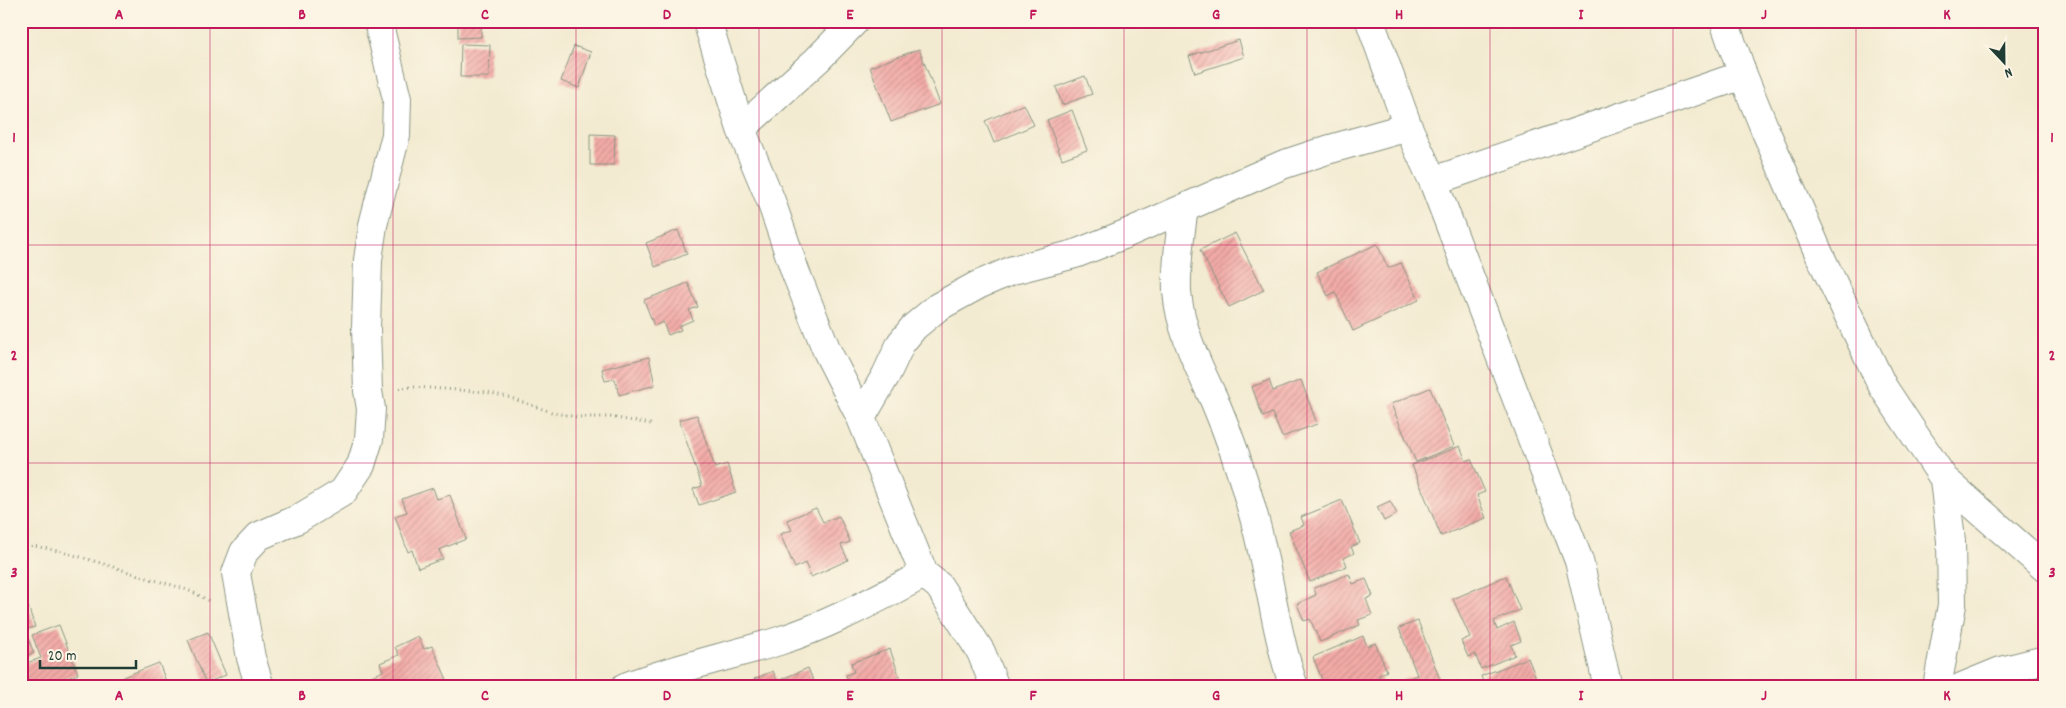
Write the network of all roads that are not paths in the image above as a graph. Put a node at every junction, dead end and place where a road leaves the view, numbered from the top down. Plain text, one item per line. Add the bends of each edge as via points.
1 (378, 21) edge
2 (707, 21) edge
3 (855, 21) edge
4 (1370, 21) edge
5 (1724, 21) edge
6 (1743, 75) junction
7 (1408, 127) junction
8 (741, 130) junction
9 (1433, 181) junction
10 (1184, 208) junction
11 (861, 418) junction
12 (1944, 479) junction
13 (2045, 568) edge
14 (924, 574) junction
15 (2045, 660) edge
16 (260, 687) edge
17 (625, 687) edge
18 (995, 687) edge
19 (1294, 687) edge
20 (1608, 687) edge
21 (1937, 687) edge
22 (1962, 687) edge

1 - 16 street via 398,99 396,135 373,225 368,260 369,439 361,465 343,492 298,519 258,536 244,552 236,572
2 - 8 street
3 - 8 street
4 - 7 street
5 - 6 street
6 - 9 street
6 - 12 street via 1820,256 1883,387
7 - 9 street
7 - 10 street via 1282,165
8 - 11 street via 771,200 826,351
9 - 20 street via 1578,561
10 - 11 street via 1075,254 1013,270 938,306 901,343
10 - 19 street via 1177,258 1177,293 1182,321 1194,361 1215,403 1240,469 1253,513 1283,656
11 - 14 street
12 - 13 street
12 - 21 street via 1951,541 1952,605
14 - 17 street via 838,619 804,632 665,672
14 - 18 street via 939,586 981,652
15 - 22 street via 2002,671

